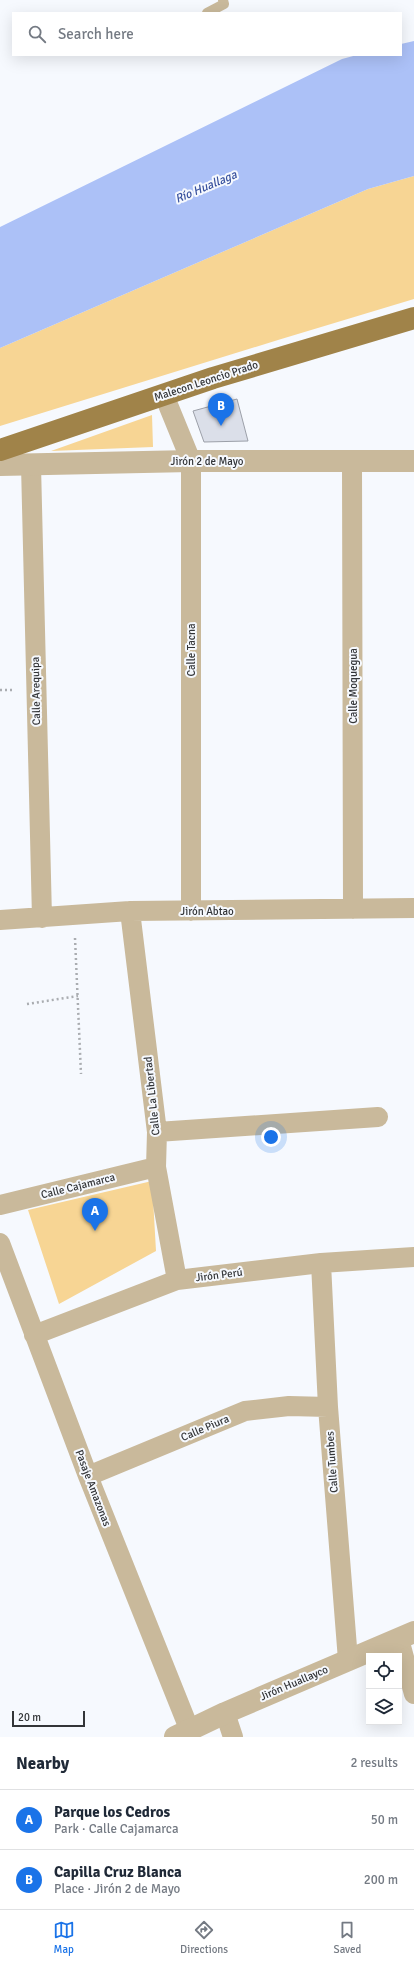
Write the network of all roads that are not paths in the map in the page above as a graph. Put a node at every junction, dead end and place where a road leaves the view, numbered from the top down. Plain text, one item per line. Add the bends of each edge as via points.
1 (223, 0) edge
2 (210, 12) edge
3 (414, 318) edge
4 (164, 395) junction
5 (0, 450) edge
6 (191, 461) junction
7 (352, 462) junction
8 (414, 462) edge
9 (0, 465) edge
10 (31, 465) junction
11 (414, 908) edge
12 (353, 909) junction
13 (130, 911) junction
14 (191, 911) junction
15 (42, 918) junction
16 (0, 920) edge
17 (378, 1117) dead end
18 (157, 1132) junction
19 (156, 1167) junction
20 (0, 1205) edge
21 (0, 1243) edge
22 (414, 1257) edge
23 (321, 1263) junction
24 (176, 1280) junction
25 (34, 1334) junction
26 (328, 1407) junction
27 (88, 1476) junction
28 (406, 1635) edge
29 (348, 1660) junction
30 (414, 1694) edge
31 (225, 1713) junction
32 (182, 1734) edge
33 (233, 1737) edge

1 - 2 lane via 224,4
3 - 4 main road, Malecon Leoncio Prado
4 - 5 main road, Malecon Leoncio Prado
4 - 6 street, Calle Tacna
6 - 7 street, Jirón 2 de Mayo
6 - 10 street, Jirón 2 de Mayo
6 - 14 street, Calle Tacna
7 - 8 street, Jirón 2 de Mayo
7 - 12 street, Calle Moquegua
9 - 10 street, Jirón 2 de Mayo
10 - 15 street, Calle Arequipa
11 - 12 street, Jirón Abtao
12 - 14 street, Jirón Abtao
13 - 14 street, Jirón Abtao
13 - 15 street, Jirón Abtao
13 - 18 street, Calle La Libertad
15 - 16 street, Jirón Abtao
17 - 18 street
18 - 19 street, Calle La Libertad
19 - 20 street, Calle Cajamarca
19 - 24 street, Calle La Libertad
21 - 25 street, Pasaje Amazonas
22 - 23 street, Jirón Perú
23 - 24 street, Jirón Perú
23 - 26 street, Calle Tumbes
24 - 25 street, Jirón Perú
25 - 27 street, Pasaje Amazonas
26 - 27 street, Calle Piura via 289,1406 245,1411
26 - 29 street, Calle Tumbes
27 - 32 street, Pasaje Amazonas
28 - 29 street, Jirón Huallayco
28 - 30 street
29 - 31 street, Jirón Huallayco
31 - 32 street, Jirón Huallayco
31 - 33 street

